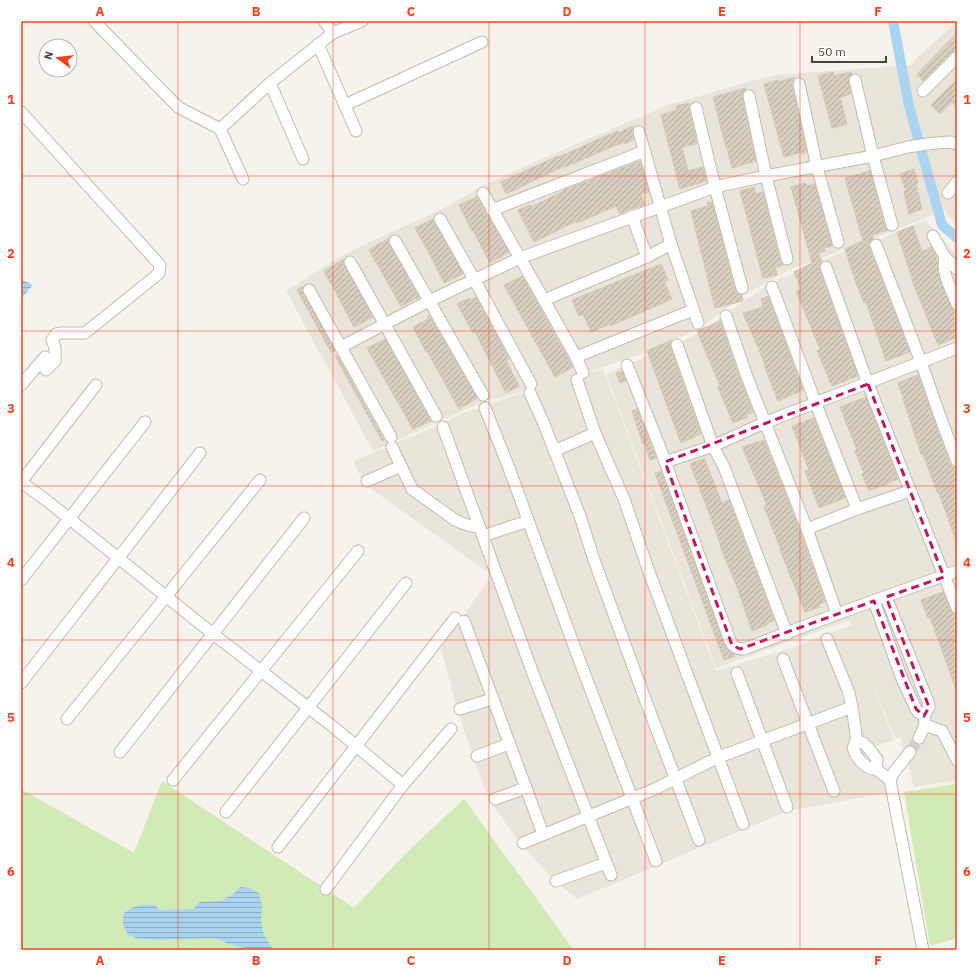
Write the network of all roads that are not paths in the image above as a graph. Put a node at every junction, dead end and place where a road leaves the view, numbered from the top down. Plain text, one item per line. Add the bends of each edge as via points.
1 (94, 21) edge
2 (324, 21) edge
3 (362, 21) edge
4 (333, 33) junction
5 (482, 42) dead end
6 (318, 44) junction
7 (957, 57) edge
8 (856, 80) dead end
9 (270, 83) junction
10 (799, 84) dead end
11 (923, 91) dead end
12 (749, 96) dead end
13 (345, 105) junction
14 (696, 108) dead end
15 (21, 112) edge
16 (220, 129) junction
17 (356, 131) dead end
18 (639, 132) dead end
19 (957, 144) edge
20 (645, 151) junction
21 (873, 156) junction
22 (303, 159) dead end
23 (817, 167) junction
24 (766, 176) junction
25 (243, 179) dead end
26 (957, 182) edge
27 (715, 187) junction
28 (483, 193) dead end
29 (948, 193) dead end
30 (661, 206) junction
31 (492, 210) junction
32 (632, 216) junction
33 (440, 219) dead end
34 (892, 225) dead end
35 (933, 236) dead end
36 (395, 241) dead end
37 (838, 242) dead end
38 (671, 244) junction
39 (876, 245) dead end
40 (647, 257) junction
41 (946, 257) junction
42 (520, 258) junction
43 (787, 258) dead end
44 (350, 262) dead end
45 (826, 266) dead end
46 (957, 269) edge
47 (474, 279) junction
48 (772, 287) dead end
49 (742, 288) dead end
50 (309, 290) dead end
51 (544, 300) junction
52 (429, 301) junction
53 (957, 304) edge
54 (693, 310) junction
55 (726, 316) dead end
56 (698, 323) dead end
57 (384, 325) junction
58 (677, 345) dead end
59 (341, 347) junction
60 (957, 348) edge
61 (45, 357) dead end
62 (576, 357) junction
63 (921, 362) junction
64 (627, 365) dead end
65 (46, 370) dead end
66 (868, 384) junction
67 (21, 385) edge
68 (96, 385) dead end
69 (483, 395) dead end
70 (816, 404) junction
71 (485, 408) dead end
72 (436, 416) dead end
73 (145, 422) dead end
74 (764, 424) junction
75 (443, 427) dead end
76 (595, 433) junction
77 (713, 446) junction
78 (554, 451) junction
79 (200, 453) dead end
80 (957, 461) edge
81 (665, 462) junction
82 (401, 466) junction
83 (260, 480) dead end
84 (367, 481) dead end
85 (910, 491) junction
86 (857, 509) junction
87 (69, 518) junction
88 (304, 518) dead end
89 (528, 521) junction
90 (807, 529) junction
91 (481, 532) junction
92 (358, 551) dead end
93 (118, 558) junction
94 (25, 570) edge
95 (957, 571) edge
96 (944, 577) junction
97 (21, 580) edge
98 (406, 583) dead end
99 (166, 597) junction
100 (886, 597) junction
101 (874, 601) junction
102 (957, 608) edge
103 (837, 614) junction
104 (212, 634) junction
105 (787, 634) junction
106 (827, 639) dead end
107 (783, 659) dead end
108 (261, 671) junction
109 (737, 673) dead end
110 (21, 683) edge
111 (492, 698) junction
112 (852, 707) junction
113 (308, 708) junction
114 (460, 709) dead end
115 (67, 719) dead end
116 (925, 721) junction
117 (807, 724) junction
118 (451, 729) dead end
119 (918, 738) tunnel mouth
120 (762, 740) junction
121 (509, 744) junction
122 (356, 746) junction
123 (120, 752) dead end
124 (910, 752) tunnel mouth
125 (477, 756) dead end
126 (718, 757) junction
127 (957, 760) edge
128 (675, 778) junction
129 (173, 780) dead end
130 (890, 780) junction
131 (403, 785) junction
132 (526, 788) junction
133 (834, 790) dead end
134 (631, 798) junction
135 (495, 799) dead end
136 (787, 807) dead end
137 (226, 812) dead end
138 (588, 816) junction
139 (743, 824) dead end
140 (543, 834) junction
141 (699, 840) dead end
142 (523, 843) dead end
143 (278, 847) dead end
144 (656, 861) dead end
145 (606, 863) junction
146 (611, 875) dead end
147 (556, 881) dead end
148 (326, 889) dead end
149 (923, 950) edge

1 - 16 street via 178,107
2 - 4 street
3 - 4 street
4 - 6 street
5 - 13 street
6 - 9 street
6 - 13 street
7 - 11 street
8 - 21 street
9 - 16 street
9 - 22 street
10 - 23 street
12 - 24 street
13 - 17 street
14 - 27 street
15 - 65 street via 160,265 158,275 86,334 56,334 52,340 55,361
16 - 25 street
18 - 20 street
19 - 21 street via 935,143
20 - 30 street
20 - 31 street
21 - 23 street
21 - 34 street
23 - 24 street
23 - 37 street
24 - 27 street
24 - 43 street
26 - 29 street
27 - 30 street
27 - 49 street
28 - 31 street
30 - 32 street
30 - 38 street
31 - 42 street
32 - 40 street
32 - 42 street
33 - 47 street
35 - 41 street
36 - 52 street
38 - 40 street
38 - 54 street
39 - 63 street
40 - 51 street
41 - 46 street
41 - 53 street via 944,271
42 - 47 street
42 - 51 street
44 - 57 street
45 - 66 street
47 - 52 street
47 - 78 street via 530,388
48 - 70 street
50 - 59 street
51 - 62 street
52 - 57 street
52 - 69 street
54 - 56 street
54 - 62 street
55 - 74 street
57 - 59 street
57 - 72 street
58 - 77 street
59 - 82 street
60 - 63 street
61 - 67 street
62 - 76 street
63 - 66 street
63 - 80 street
64 - 81 street
66 - 70 street
66 - 85 street
68 - 87 street via 21,482
70 - 74 street
70 - 86 street
71 - 89 street
73 - 87 street
74 - 77 street
74 - 90 street
75 - 91 street
76 - 78 street
76 - 126 street via 624,499
77 - 81 street
77 - 105 street via 724,467
78 - 128 street
79 - 93 street
81 - 105 street via 732,645 744,649
82 - 84 street
82 - 91 street via 412,489 455,520
83 - 99 street
85 - 86 street
85 - 96 street
86 - 90 street
87 - 93 street
87 - 94 street
88 - 104 street
89 - 91 street
89 - 134 street
90 - 103 street
91 - 138 street
92 - 108 street
93 - 99 street
93 - 110 street
94 - 97 street
95 - 96 street
96 - 100 street
96 - 102 street
98 - 113 street
99 - 104 street
99 - 115 street
100 - 101 street
100 - 116 street via 928,702
101 - 103 street
101 - 116 street via 902,678 916,709
103 - 105 street
104 - 108 street
104 - 123 street
106 - 112 street via 849,693
107 - 117 street
108 - 113 street
108 - 129 street
109 - 120 street
111 - 114 street
111 - 121 street
111 - 122 street via 460,620
112 - 117 street
112 - 130 street via 856,741 854,751 867,768 876,770
113 - 122 street
113 - 137 street
116 - 119 street
116 - 127 street via 942,731
117 - 120 street
117 - 133 street
118 - 131 street
120 - 126 street
120 - 136 street
121 - 125 street
121 - 132 street
122 - 131 street
122 - 143 street
124 - 130 street
126 - 128 street
126 - 139 street
128 - 134 street
128 - 141 street
130 - 149 street
131 - 148 street
132 - 135 street
132 - 140 street
134 - 138 street
134 - 144 street
138 - 140 street
138 - 145 street
140 - 142 street
145 - 146 street
145 - 147 street

